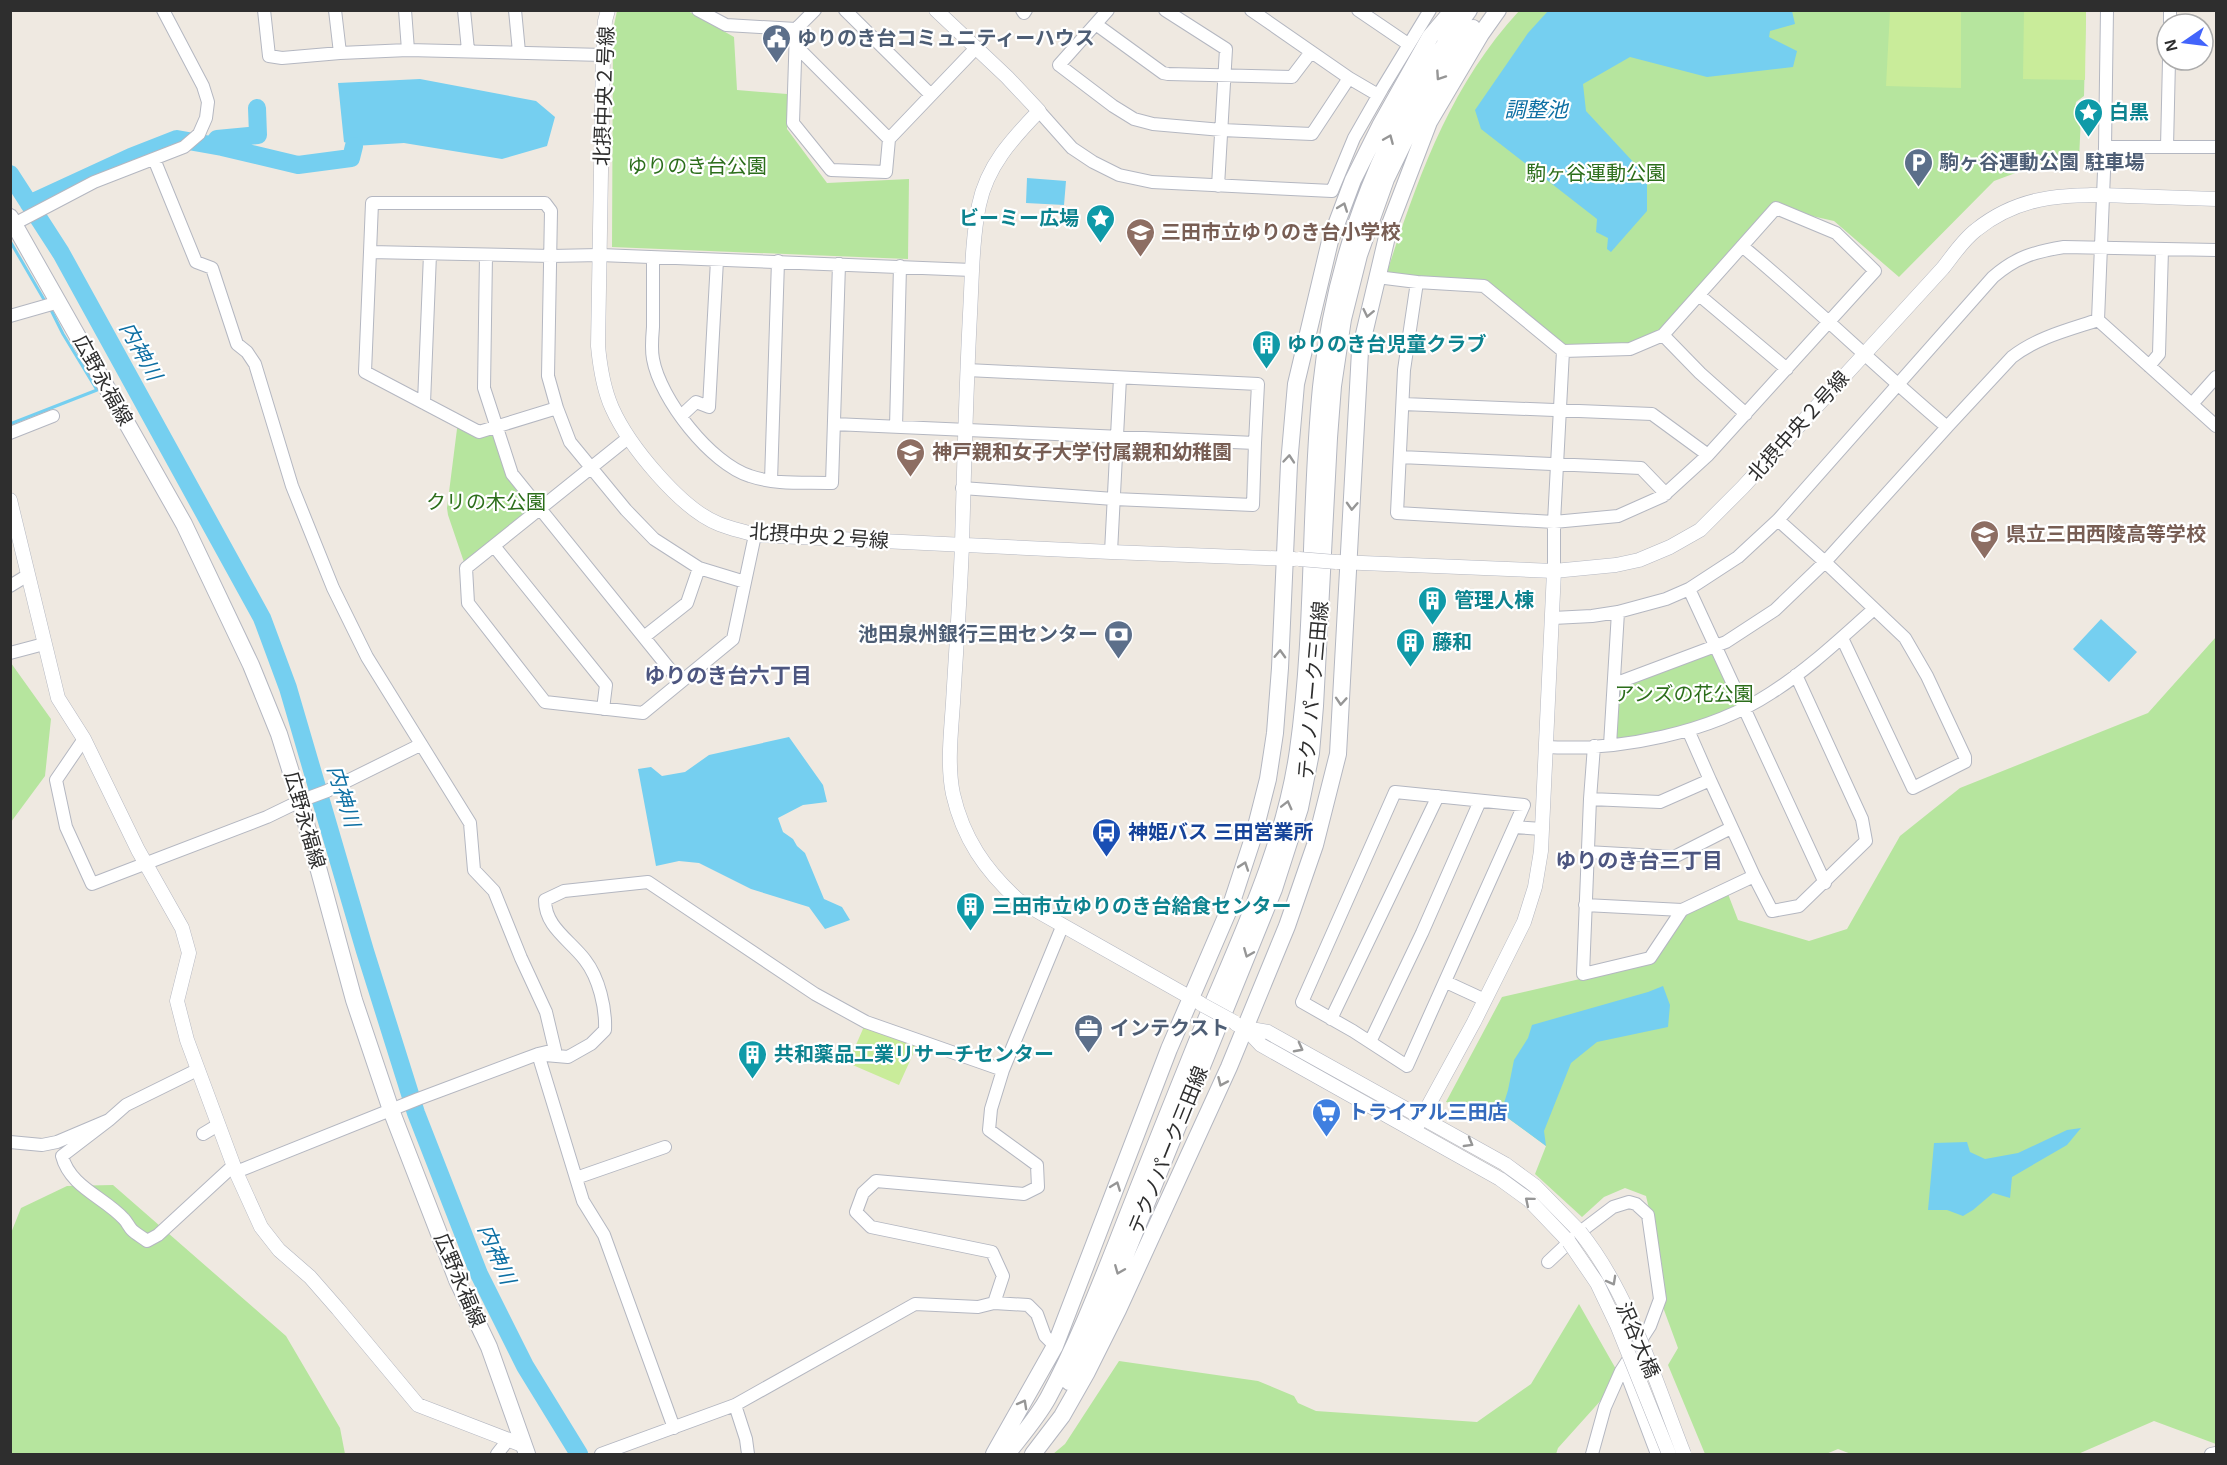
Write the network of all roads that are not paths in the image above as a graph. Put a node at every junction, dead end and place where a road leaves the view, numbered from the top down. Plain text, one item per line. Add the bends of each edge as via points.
1 (163, 10) edge
2 (264, 10) edge
3 (335, 10) edge
4 (405, 10) edge
5 (464, 10) edge
6 (515, 10) edge
7 (608, 10) edge
8 (698, 10) edge
9 (815, 10) edge
10 (844, 10) edge
11 (936, 10) edge
12 (1108, 10) edge
13 (1165, 10) edge
14 (1251, 10) edge
15 (1358, 10) edge
16 (1430, 10) edge
17 (1453, 10) edge
18 (1469, 10) edge
19 (1486, 10) edge
20 (1498, 10) edge
21 (2107, 10) edge
22 (1096, 25) junction
23 (796, 29) junction
24 (1408, 44) junction
25 (795, 45) junction
26 (976, 48) junction
27 (408, 50) junction
28 (468, 50) junction
29 (519, 52) junction
30 (1311, 52) junction
31 (340, 53) junction
32 (603, 56) junction
33 (2169, 72) edge
34 (1225, 75) junction
35 (1349, 78) junction
36 (930, 94) junction
37 (1378, 95) junction
38 (1038, 111) junction
39 (1222, 130) junction
40 (888, 139) junction
41 (2105, 147) junction
42 (2167, 147) junction
43 (2217, 147) edge
44 (154, 159) junction
45 (1218, 186) junction
46 (2103, 195) junction
47 (2217, 199) edge
48 (15, 220) edge
49 (1742, 246) junction
50 (2101, 248) junction
51 (2162, 249) junction
52 (2217, 250) edge
53 (370, 252) junction
54 (430, 254) junction
55 (486, 255) junction
56 (600, 255) junction
57 (551, 256) junction
58 (653, 258) junction
59 (717, 260) junction
60 (778, 261) junction
61 (838, 264) junction
62 (900, 266) junction
63 (972, 270) junction
64 (1385, 278) dead end
65 (1417, 282) junction
66 (1699, 295) junction
67 (59, 302) junction
68 (10, 316) edge
69 (2098, 320) junction
70 (1830, 321) junction
71 (1663, 335) junction
72 (1563, 351) junction
73 (1864, 353) junction
74 (2149, 366) junction
75 (1787, 369) junction
76 (967, 370) junction
77 (1120, 378) junction
78 (2217, 378) edge
79 (1897, 384) junction
80 (424, 403) junction
81 (1402, 404) junction
82 (2192, 404) junction
83 (558, 408) junction
84 (1559, 409) junction
85 (1746, 414) junction
86 (53, 416) dead end
87 (681, 416) junction
88 (834, 424) junction
89 (2217, 426) edge
90 (496, 427) junction
91 (896, 427) junction
92 (1947, 427) junction
93 (964, 430) junction
94 (10, 433) edge
95 (628, 438) junction
96 (1117, 439) junction
97 (1255, 443) junction
98 (1708, 455) junction
99 (1400, 457) junction
100 (1557, 465) junction
101 (592, 468) junction
102 (771, 481) junction
103 (962, 488) junction
104 (1666, 494) junction
105 (1114, 499) junction
106 (10, 500) edge
107 (539, 510) junction
108 (1778, 520) junction
109 (1554, 522) junction
110 (755, 535) junction
111 (15, 536) edge
112 (962, 545) junction
113 (494, 546) junction
114 (1111, 552) junction
115 (1291, 559) junction
116 (1343, 562) junction
117 (1825, 562) junction
118 (699, 568) junction
119 (1554, 571) junction
120 (28, 575) junction
121 (745, 582) junction
122 (10, 586) edge
123 (1689, 589) junction
124 (1874, 609) junction
125 (1618, 612) junction
126 (1553, 618) junction
127 (644, 638) junction
128 (1842, 638) junction
129 (44, 644) junction
130 (1715, 646) junction
131 (10, 653) edge
132 (1796, 675) junction
133 (680, 682) junction
134 (1614, 684) junction
135 (1744, 708) junction
136 (603, 709) junction
137 (1688, 730) junction
138 (84, 739) junction
139 (420, 745) junction
140 (1610, 745) junction
141 (1594, 746) junction
142 (1546, 747) junction
143 (1710, 780) junction
144 (1438, 796) junction
145 (1590, 799) junction
146 (300, 801) junction
147 (1480, 801) junction
148 (1515, 827) junction
149 (1731, 828) junction
150 (1542, 829) junction
151 (1587, 852) junction
152 (146, 862) junction
153 (1754, 876) junction
154 (1825, 883) junction
155 (1585, 905) junction
156 (1682, 910) junction
157 (1062, 927) junction
158 (1446, 982) junction
159 (1196, 1000) junction
160 (1485, 1000) junction
161 (1331, 1019) junction
162 (1239, 1025) junction
163 (1370, 1042) junction
164 (538, 1054) junction
165 (197, 1070) junction
166 (1003, 1070) junction
167 (394, 1109) junction
168 (1423, 1117) junction
169 (109, 1120) junction
170 (218, 1125) junction
171 (1415, 1130) junction
172 (203, 1134) dead end
173 (10, 1142) edge
174 (665, 1147) dead end
175 (235, 1168) junction
176 (576, 1178) junction
177 (1580, 1232) junction
178 (1569, 1242) junction
179 (1548, 1262) dead end
180 (994, 1303) junction
181 (1055, 1346) junction
182 (1624, 1367) junction
183 (735, 1405) junction
184 (674, 1428) junction
185 (519, 1446) edge
186 (2217, 1453) edge
187 (497, 1455) edge
188 (601, 1455) edge
189 (748, 1455) edge
190 (994, 1455) edge
191 (1007, 1455) edge
192 (1023, 1455) edge
193 (1033, 1455) edge
194 (1592, 1455) edge
195 (1657, 1455) edge
196 (1669, 1455) edge
197 (1684, 1455) edge
198 (2211, 1455) edge

1 - 44 street via 208,102 207,118 199,135 184,147
2 - 31 street via 269,56
3 - 31 street
4 - 27 street
5 - 28 street
6 - 29 street
7 - 32 street, 北摂中央２号線
8 - 23 street via 726,25
9 - 23 street
10 - 36 street
11 - 26 street
12 - 22 street
13 - 34 street via 1226,49
14 - 30 street
15 - 24 street
16 - 24 street
115 -> 17 main road via 1289,464 1296,384 1330,241 1353,180 1380,126 1430,38
191 -> 18 main road, テクノパーク三田線 via 1046,1401 1078,1336 1276,846 1288,804 1303,706 1317,436 1331,317 1347,251 1394,129 1415,89
19 -> 192 main road, テクノパーク三田線 via 1426,97 1386,179 1359,255 1343,319 1329,438 1311,753 1288,849 1113,1286 1076,1369 1046,1424
20 -> 116 main road via 1429,122 1390,224 1360,351
21 - 41 street
22 - 34 street via 1163,73
22 - 39 street via 1059,65 1134,119
23 - 25 street
24 - 37 street
25 - 40 street
25 - 40 street via 793,123 831,170 886,172
26 - 36 street
26 - 38 street
27 - 28 street
27 - 31 street
28 - 29 street
29 - 32 street
30 - 34 street via 1292,77
30 - 35 street
32 - 56 street, 北摂中央２号線
33 - 42 street
34 - 39 street
35 - 37 street
35 - 39 street via 1312,134
36 - 40 street
37 - 45 street via 1332,190
38 - 45 street via 1072,148 1119,175 1152,182
38 - 63 street via 1004,149 986,181 979,205
39 - 45 street
41 - 42 street
41 - 46 street
42 - 43 street
44 - 48 street via 94,182
44 - 139 street via 196,262 212,268 237,344 255,364 292,486 333,588 367,657
46 - 47 street, 北摂中央２号線
46 - 50 street
46 - 73 street, 北摂中央２号線 via 2043,198 1990,220 1964,241
48 - 67 main road, 広野永福線
49 - 66 street
49 - 70 street
49 - 70 street via 1776,208 1836,232 1875,271
50 - 51 street
50 - 69 street
50 - 79 street via 2041,251 2006,266
51 - 52 street
51 - 74 street via 2159,354
53 - 54 street
53 - 57 street via 372,203 545,203 551,211
53 - 80 street via 365,372
54 - 55 street
54 - 80 street
55 - 57 street
55 - 90 street via 484,388
56 - 57 street
56 - 58 street
56 - 95 street, 北摂中央２号線 via 598,345 602,377
57 - 83 street via 548,376
58 - 59 street
58 - 87 street via 652,357 659,382
59 - 60 street
59 - 87 street via 709,407 696,402
60 - 61 street
60 - 102 street
61 - 62 street
61 - 88 street
62 - 63 street
62 - 91 street
63 - 76 street
64 - 65 street
65 - 72 street via 1484,286
65 - 81 street
66 - 71 street
66 - 75 street
67 - 68 street
67 - 146 main road, 広野永福線 via 184,524 251,665
69 - 74 street
69 - 92 street via 2024,348
70 - 73 street
70 - 75 street
71 - 72 street via 1630,349
71 - 85 street
72 - 84 street
73 - 79 street
73 - 119 street, 北摂中央２号線 via 1700,530 1639,560
74 - 82 street
75 - 85 street
76 - 77 street
76 - 93 street
77 - 96 street
77 - 97 street via 1258,384
78 - 82 street
79 - 92 street
79 - 108 street
80 - 90 street via 479,432
81 - 84 street
81 - 99 street
82 - 89 street
83 - 90 street
83 - 101 street via 570,442
84 - 98 street via 1652,414
84 - 100 street
85 - 98 street
86 - 94 street
87 - 102 street via 725,464 748,476
88 - 91 street
88 - 102 street via 832,483
90 - 107 street via 512,474
91 - 93 street
92 - 117 street
93 - 96 street
93 - 103 street
95 - 101 street
95 - 110 street, 北摂中央２号線 via 663,480 700,513 718,524
96 - 97 street
96 - 105 street
97 - 105 street via 1253,505
98 - 104 street
99 - 100 street
99 - 109 street via 1397,513
100 - 104 street via 1641,468
100 - 109 street
101 - 107 street
101 - 118 street via 654,539
103 - 105 street
103 - 112 street
104 - 109 street via 1618,516
105 - 114 street
106 - 111 street
107 - 113 street
107 - 127 street
108 - 117 street
108 - 123 street via 1738,557
109 - 119 street
110 - 112 street, 北摂中央２号線
110 - 121 street
111 - 120 street
112 - 114 street, 北摂中央２号線
112 - 157 street via 951,738 951,773 960,821 977,856 999,883 1018,900
113 - 136 street via 606,686
113 - 136 street via 466,568 468,603 545,702
114 - 115 street, 北摂中央２号線
115 - 116 street, 北摂中央２号線, bridge
159 -> 115 main road via 1253,838 1268,779
116 - 119 street, 北摂中央２号線
116 -> 162 main road via 1338,754 1287,926
117 - 124 street
117 - 130 street via 1775,610
118 - 121 street
118 - 127 street via 687,603
119 - 126 street
120 - 122 street
120 - 129 street
121 - 133 street via 733,639
123 - 125 street
123 - 130 street
124 - 128 street
124 - 128 street via 1915,653 1965,762 1913,788
125 - 126 street
125 - 134 street
126 - 142 street
127 - 133 street
128 - 132 street
129 - 131 street
129 - 138 street via 58,698
130 - 134 street
130 - 135 street
132 - 135 street
132 - 154 street via 1862,819 1866,841
133 - 136 street via 643,713
134 - 140 street
135 - 137 street
135 - 154 street
137 - 140 street
137 - 143 street
138 - 152 street
138 - 152 street via 56,780 66,827 92,884
139 - 146 street
139 - 164 street via 470,823 474,870 494,891 546,1012 555,1050
140 - 141 street
141 - 142 street
141 - 145 street
142 - 150 street
143 - 145 street via 1660,802
143 - 149 street
144 - 147 street
144 - 161 street
144 - 161 street via 1395,792 1302,1002
145 - 151 street
146 - 152 street
146 - 167 main road, 広野永福線 via 354,1000
147 - 148 street via 1524,806
147 - 163 street
148 - 150 street
148 - 158 street
149 - 151 street via 1674,857
149 - 153 street
150 - 160 street via 1535,887 1524,922
151 - 155 street
152 - 165 street via 182,928 189,953 177,1001
153 - 154 street via 1772,911 1799,906
153 - 156 street
155 - 156 street
155 - 156 street via 1583,974 1650,958
157 - 159 street
157 - 166 street
158 - 160 street
158 - 163 street via 1407,1066
159 - 162 street, bridge
181 -> 159 main road via 1127,1156
160 - 168 street
161 - 163 street
162 -> 168 street, 沢谷大橋 via 1268,1032
162 - 171 street, 沢谷大橋 via 1261,1045
162 -> 193 main road via 1118,1310 1062,1416
164 - 166 street via 568,1057 591,1044 605,1030 594,974 550,922 544,900 564,891 648,882 815,994 866,1022
164 - 167 street
164 - 176 street
165 - 169 street via 126,1105
165 - 170 street
166 - 180 street via 989,1130 1037,1166 1038,1187 1024,1194 876,1181 863,1193 856,1212 871,1227 992,1252 1003,1276
167 - 175 street
167 - 185 main road, 広野永福線 via 457,1280 489,1347
168 - 171 street
168 -> 177 street, 沢谷大橋 via 1505,1164 1535,1186
169 - 173 street via 57,1142
169 - 175 street via 62,1156 64,1163 86,1190 147,1241
170 - 172 street
170 - 175 street
178 -> 171 street, 沢谷大橋 via 1519,1193
174 - 176 street
175 - 185 street via 261,1227 279,1250 310,1277 418,1405
176 - 184 street via 584,1201 604,1234
177 - 178 street
177 - 182 street via 1613,1208 1629,1202 1648,1215 1660,1299 1650,1326
177 -> 197 street, 沢谷大橋, bridge via 1614,1284
178 - 179 street
178 - 196 street, 沢谷大橋, bridge via 1597,1283 1617,1325
180 - 181 street via 1028,1305
180 - 183 street via 978,1307 915,1304
190 -> 181 main road
182 - 194 street via 1605,1407
182 - 195 street
183 - 184 street
183 - 189 street
184 - 188 street
185 - 187 street
186 - 198 street

